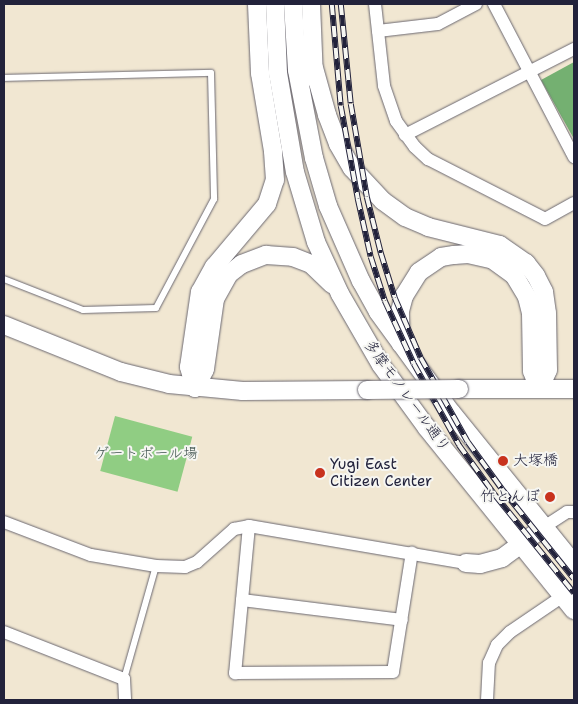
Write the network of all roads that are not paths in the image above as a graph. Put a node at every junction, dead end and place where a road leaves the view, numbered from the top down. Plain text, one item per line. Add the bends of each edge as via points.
1 (257, 4) edge
2 (275, 4) edge
3 (293, 4) edge
4 (311, 4) edge
5 (375, 4) edge
6 (476, 4) edge
7 (494, 4) edge
8 (378, 31) junction
9 (574, 49) edge
10 (314, 68) junction
11 (530, 71) junction
12 (278, 73) junction
13 (4, 78) edge
14 (405, 135) junction
15 (574, 157) edge
16 (574, 203) edge
17 (339, 234) junction
18 (4, 279) edge
19 (340, 294) junction
20 (4, 326) edge
21 (402, 346) junction
22 (195, 388) junction
23 (539, 389) junction
24 (574, 389) edge
25 (574, 512) edge
26 (4, 522) edge
27 (248, 526) junction
28 (544, 527) junction
29 (521, 544) junction
30 (412, 552) junction
31 (466, 562) joint
32 (574, 564) edge
33 (156, 566) junction
34 (242, 600) junction
35 (569, 603) edge
36 (402, 620) junction
37 (4, 632) edge
38 (124, 679) junction
39 (125, 700) edge
40 (487, 700) edge

1 - 12 main road
1 - 22 main road via 260,73 275,180 267,204 214,267 200,292 189,367
2 - 12 main road, 多摩モノレール通り
3 - 17 main road, 多摩モノレール通り via 297,70 304,113 314,158
4 - 10 main road
5 - 8 street
6 - 8 street via 438,24
7 - 11 street
8 - 14 street via 384,86 396,122
9 - 11 street
10 - 17 main road via 318,117
10 - 23 main road via 338,144 352,168 382,201 405,217 428,227 500,245 526,263 536,276 544,292 547,313 548,370
11 - 14 street
11 - 15 street
12 - 19 main road, 多摩モノレール通り via 284,117 306,211
13 - 18 lane via 212,73 214,200 156,308 83,310
14 - 16 street via 428,159 545,219
17 - 21 main road, 多摩モノレール通り via 361,282
19 - 22 main road via 311,264 293,257 266,255 242,264 229,274 215,299 205,369
19 - 29 main road, 多摩モノレール通り via 381,365 427,428
20 - 22 main road via 121,372
21 - 23 main road via 400,311 404,296 419,272 441,257 468,254 494,260 514,275 527,297 532,370
21 - 28 main road, 多摩モノレール通り via 450,412
22 - 23 main road, bridge via 243,391
23 - 24 main road
25 - 28 street via 567,512
26 - 33 street via 91,555
27 - 30 street
27 - 33 street via 234,529 197,562 185,567
27 - 34 street
28 - 29 main road
28 - 32 main road, 多摩モノレール通り
29 - 31 main road via 492,562
29 - 35 main road, 多摩モノレール通り
30 - 31 street
30 - 36 street
33 - 38 lane
34 - 36 street
34 - 36 street via 235,673 393,672
35 - 40 street via 510,632 497,645 489,663
37 - 38 street
38 - 39 street

